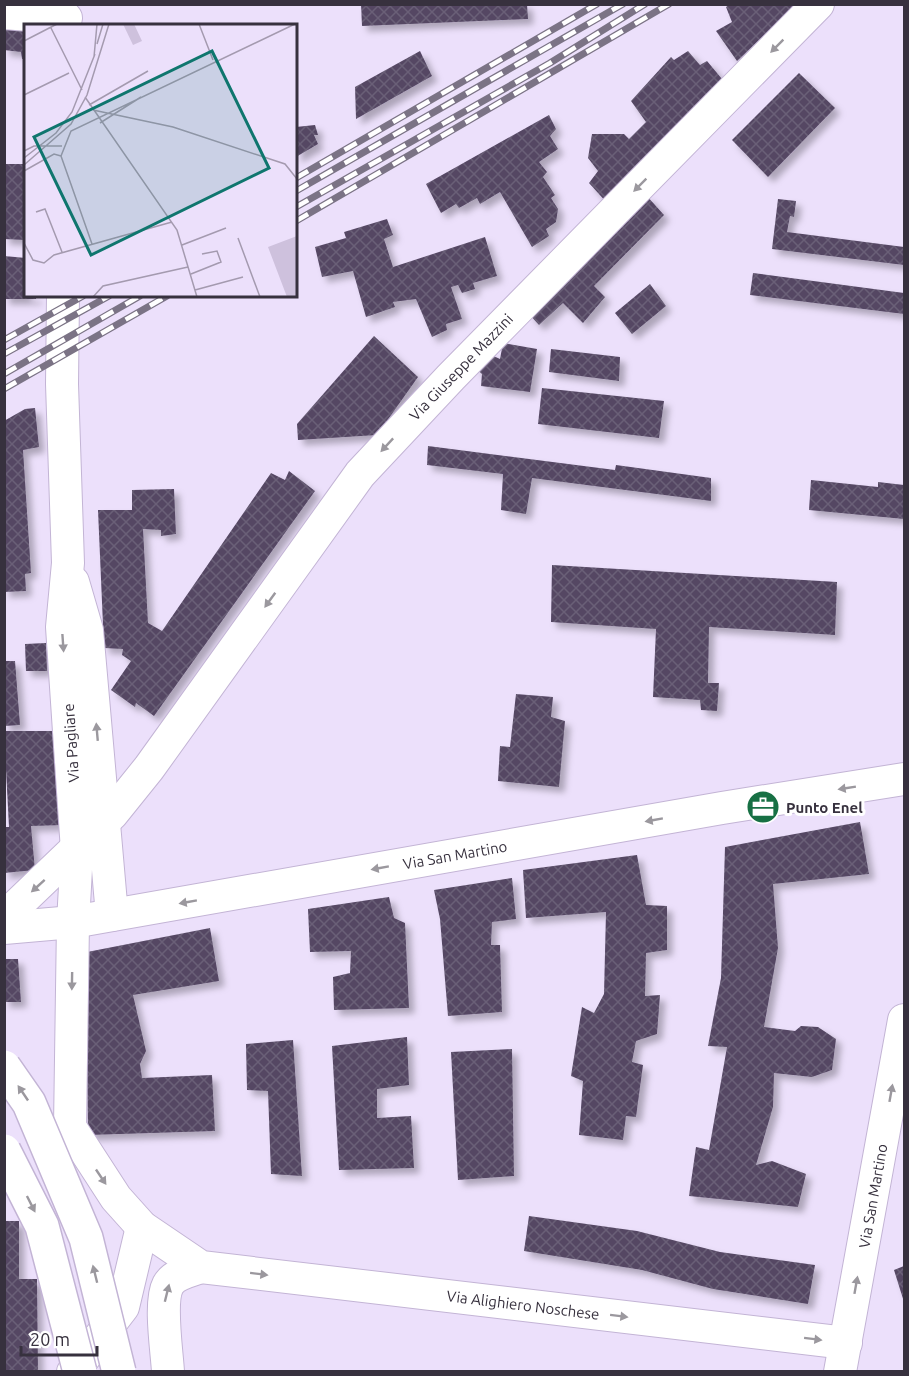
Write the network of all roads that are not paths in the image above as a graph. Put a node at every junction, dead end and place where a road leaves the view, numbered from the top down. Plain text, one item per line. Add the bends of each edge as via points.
1 (818, 4) edge
2 (4, 13) edge
3 (66, 16) edge
4 (63, 297) edge
5 (68, 563) junction
6 (100, 767) junction
7 (149, 768) junction
8 (904, 779) edge
9 (105, 823) junction
10 (77, 851) junction
11 (112, 915) junction
12 (73, 922) junction
13 (8, 928) edge
14 (904, 1020) edge
15 (4, 1067) edge
16 (4, 1151) edge
17 (142, 1227) junction
18 (201, 1267) junction
19 (843, 1357) edge
20 (73, 1371) edge
21 (80, 1371) edge
22 (118, 1371) edge
23 (168, 1371) edge

1 -> 7 street, Via Giuseppe Mazzini via 360,474
2 - 3 street
4 - 5 street, Via Pagliare
6 -> 5 street, Via Pagliare via 87,630
5 -> 10 street, Via Pagliare via 62,627
6 - 7 street via 129,771
6 - 9 street, Via Pagliare
7 - 9 street, Via Giuseppe Mazzini
8 -> 11 street, Via San Martino
9 - 10 street, Via Giuseppe Mazzini
9 - 11 street, Via Pagliare
10 - 12 street, Via Pagliare
10 -> 13 street, Via Giuseppe Mazzini via 15,907
11 - 12 street, Via San Martino
12 - 13 street, Via San Martino
12 -> 17 street, Via Pagliare via 70,1127 116,1198
19 -> 14 street, Via San Martino
22 -> 15 main road, bridge via 86,1238 29,1103
16 -> 21 main road, bridge via 42,1226
17 - 18 street, Via Pagliare
17 - 20 street via 123,1307
18 -> 19 street, Via Alighiero Noschese
23 -> 18 street via 168,1285 178,1275

